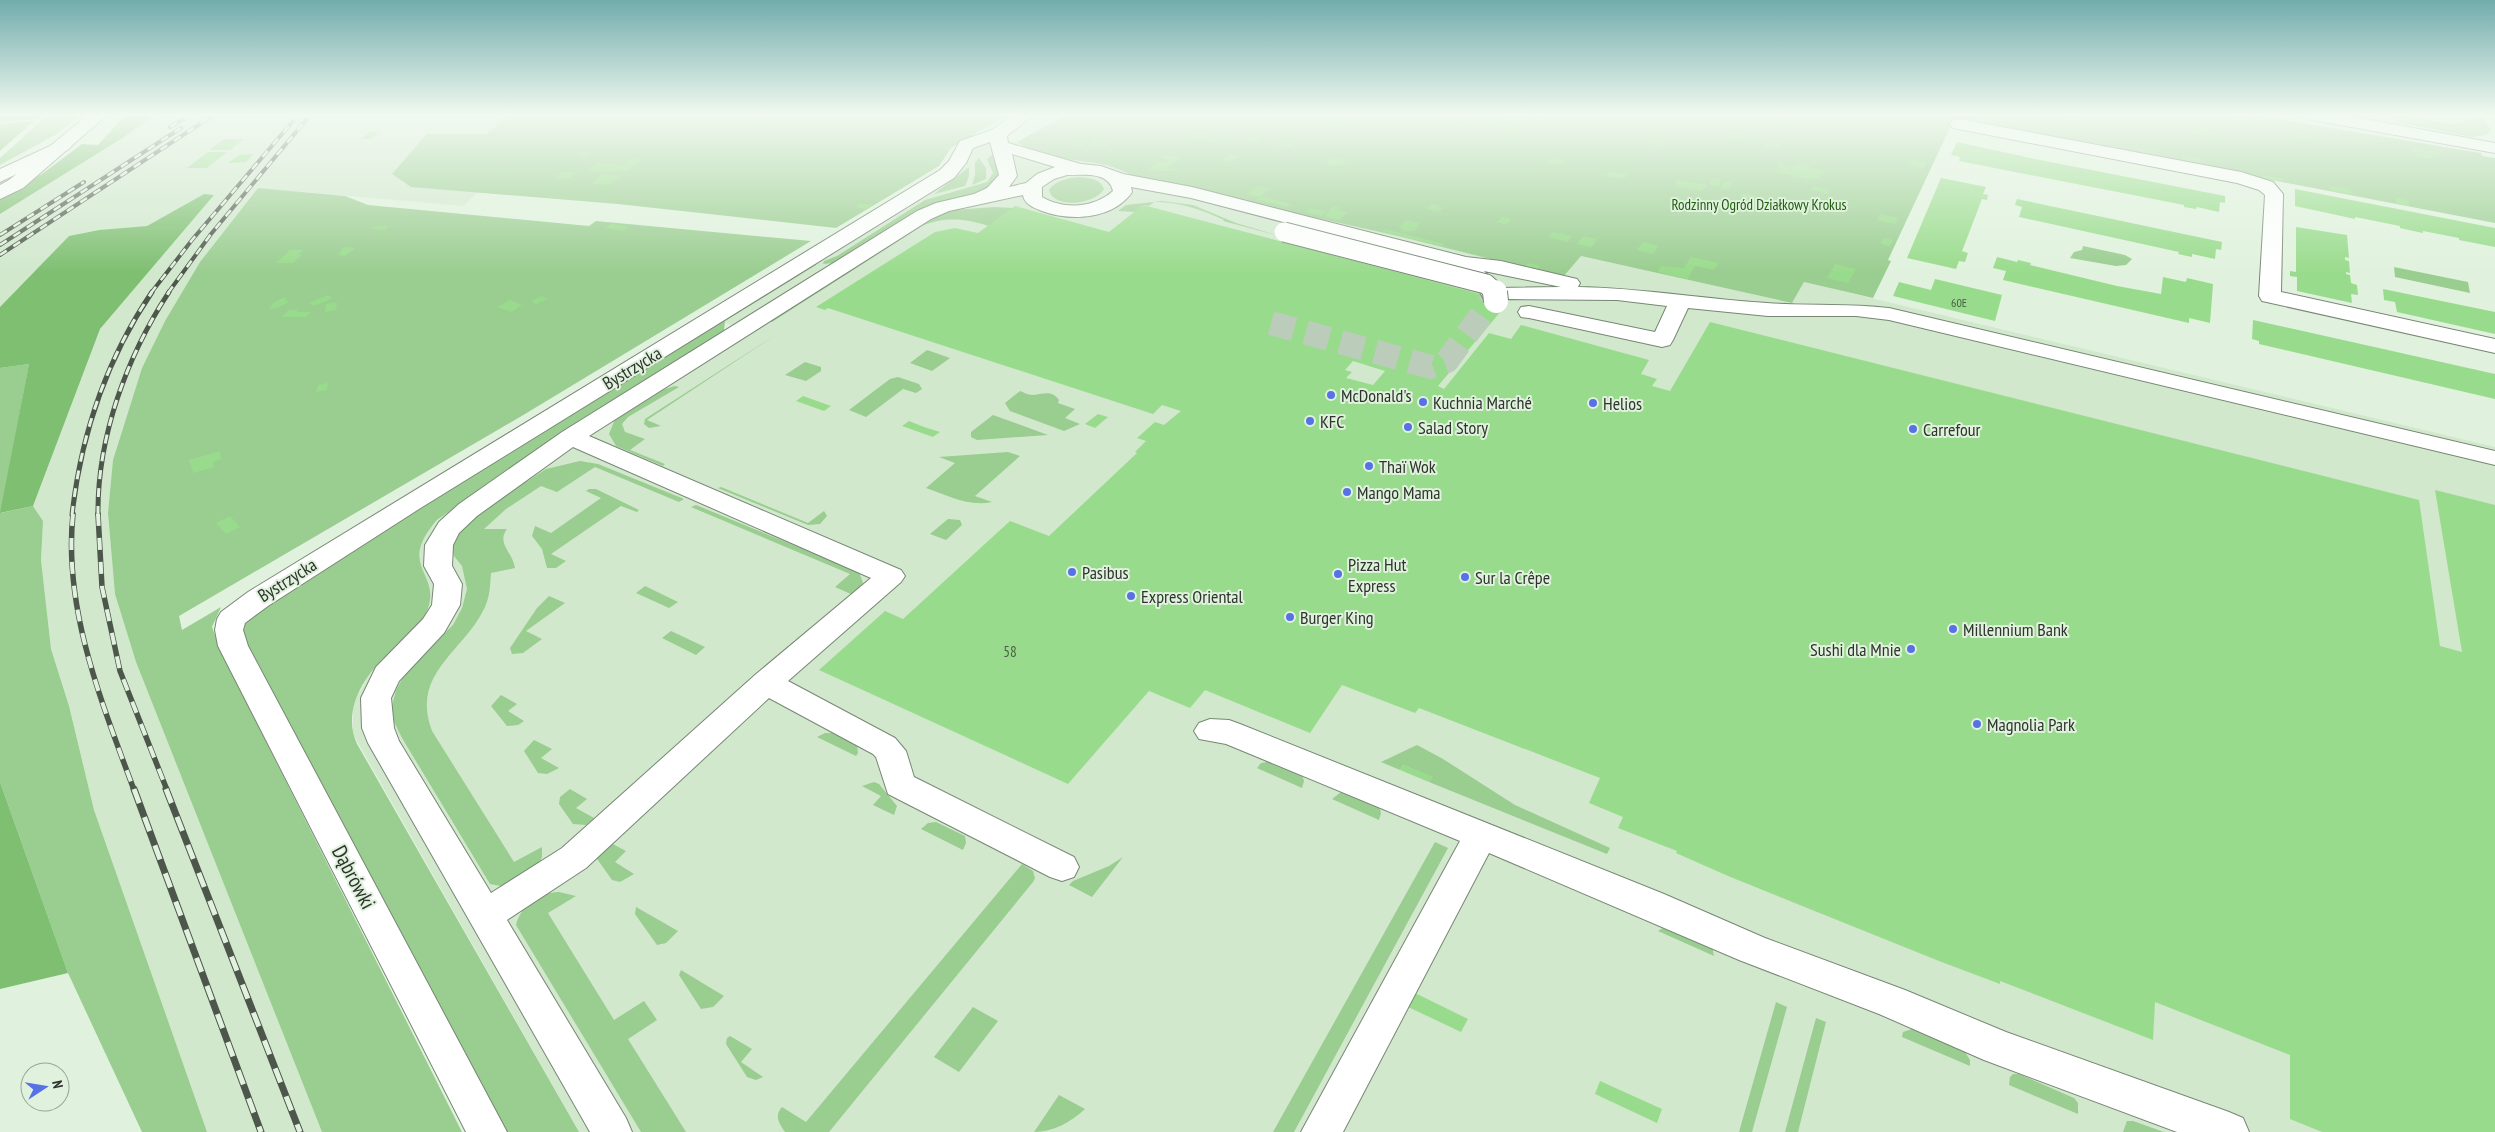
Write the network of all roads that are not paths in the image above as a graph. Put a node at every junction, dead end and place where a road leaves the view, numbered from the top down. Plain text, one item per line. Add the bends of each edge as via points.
1 (19, 167) edge
2 (37, 167) edge
3 (953, 167) edge
4 (1006, 167) edge
5 (1024, 167) edge
6 (1072, 167) edge
7 (2183, 167) edge
8 (1079, 169) junction
9 (0, 176) edge
10 (1119, 179) junction
11 (1036, 191) junction
12 (0, 192) edge
13 (1218, 202) junction
14 (968, 203) junction
15 (1109, 204) junction
16 (1460, 261) junction
17 (1617, 294) junction
18 (1580, 295) junction
19 (1495, 299) junction
20 (1680, 301) junction
21 (1529, 312) dead end
22 (2028, 330) dead end
23 (2495, 346) edge
24 (571, 437) junction
25 (2495, 442) edge
26 (2495, 458) edge
27 (231, 619) joint
28 (766, 683) junction
29 (1210, 731) dead end
30 (1481, 835) junction
31 (1062, 867) dead end
32 (484, 916) junction
33 (487, 1132) edge
34 (612, 1132) edge
35 (1321, 1132) edge
36 (2229, 1132) edge

1 - 9 street
2 - 12 street
3 - 27 street, Bystrzycka via 410,503
4 - 14 street via 1008,176 1003,184 994,192
5 - 11 street
6 - 8 street
7 - 23 street via 2241,178 2266,186 2274,194 2270,296
8 - 10 street via 1106,173
8 - 11 street via 1055,173
10 - 13 street via 1192,193
10 - 15 street via 1123,192
11 - 14 street
11 - 15 street via 1059,209 1081,210
13 - 15 street via 1158,198
13 - 16 street
13 - 19 street, bridge via 1245,221 1486,284 1496,293
14 - 24 street via 943,207 924,215
16 - 17 street via 1501,267
16 - 18 street via 1499,277
16 - 19 street via 1492,292
17 - 18 street
17 - 20 street
18 - 19 street via 1505,294
20 - 21 street via 1662,340
20 - 26 street via 1768,310 1856,310 1889,314
22 - 25 street
24 - 28 street via 891,576
24 - 32 street via 468,510 448,528 438,552 438,566 448,584 446,604 434,626 387,675 376,698 378,728 384,743
27 - 33 street, Dąbrówki via 229,630 233,646
28 - 31 street via 884,746 890,751 900,785
28 - 32 street via 574,858
29 - 30 street via 1229,732
30 - 35 street
30 - 36 street via 1752,949
32 - 34 street

